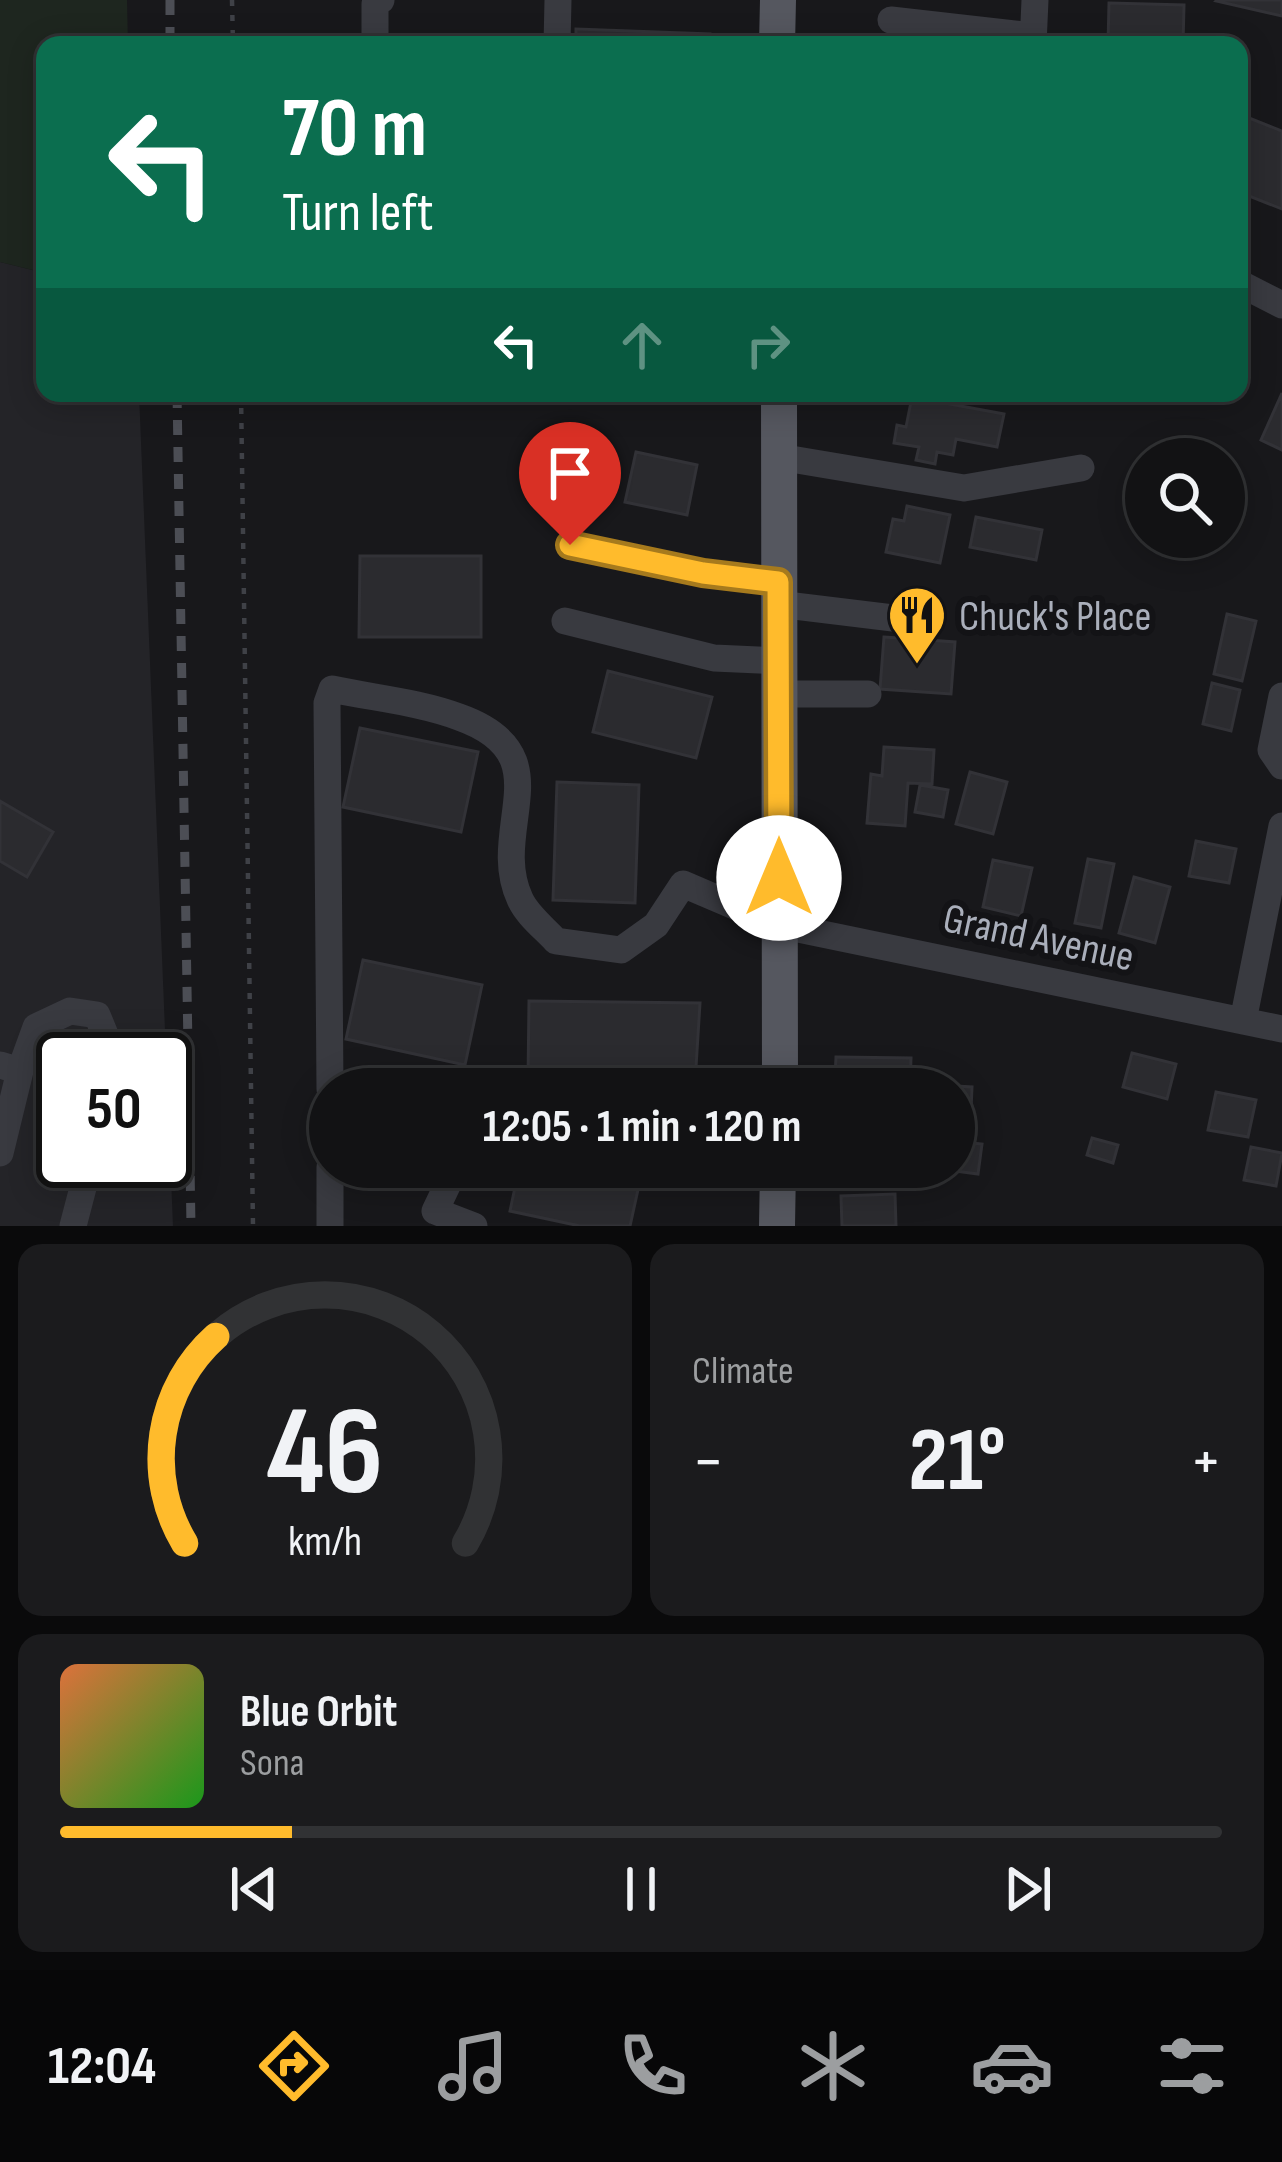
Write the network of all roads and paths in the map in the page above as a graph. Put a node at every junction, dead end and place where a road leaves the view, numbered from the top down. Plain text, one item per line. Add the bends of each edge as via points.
1 (232, 0) edge
2 (381, 0) edge
3 (558, 0) edge
4 (778, 0) edge
5 (1035, 0) edge
6 (891, 20) dead end
7 (233, 36) edge
8 (375, 36) edge
9 (557, 36) edge
10 (777, 36) edge
11 (999, 36) edge
12 (1033, 36) edge
13 (1248, 288) edge
14 (1282, 305) edge
15 (241, 402) edge
16 (778, 402) edge
17 (779, 457) junction
18 (1081, 468) dead end
19 (570, 545) dead end
20 (778, 593) junction
21 (893, 618) dead end
22 (565, 621) dead end
23 (778, 677) junction
24 (868, 694) dead end
25 (1282, 696) edge
26 (1282, 766) edge
27 (1282, 826) edge
28 (779, 925) junction
29 (1243, 1021) junction
30 (1282, 1029) edge
31 (104, 1032) edge
32 (10, 1068) edge
33 (330, 1068) edge
34 (780, 1068) edge
35 (0, 1154) edge
36 (83, 1188) edge
37 (330, 1188) edge
38 (446, 1188) edge
39 (778, 1188) edge
40 (73, 1226) edge
41 (253, 1226) edge
42 (330, 1226) edge
43 (474, 1226) edge
44 (777, 1226) edge

1 - 7 path
2 - 8 street
3 - 9 street
4 - 10 main road
5 - 12 street
6 - 11 street
13 - 14 street
15 - 41 path
16 - 17 main road
17 - 18 street via 964,488
17 - 20 main road
19 - 20 street
20 - 21 street
20 - 23 main road
22 - 23 street
23 - 24 street
23 - 28 main road
25 - 26 street via 1271,750
27 - 29 street
28 - 29 street, Grand Avenue
28 - 33 street, Grand Avenue via 683,884 656,926 621,950 556,940 519,897 513,856 522,783 507,746 461,717 332,689
28 - 34 main road
29 - 30 street, Grand Avenue
31 - 32 street via 97,1016 70,1011 36,1028
32 - 35 street
36 - 40 street
37 - 42 street
38 - 43 street via 435,1211
39 - 44 main road

